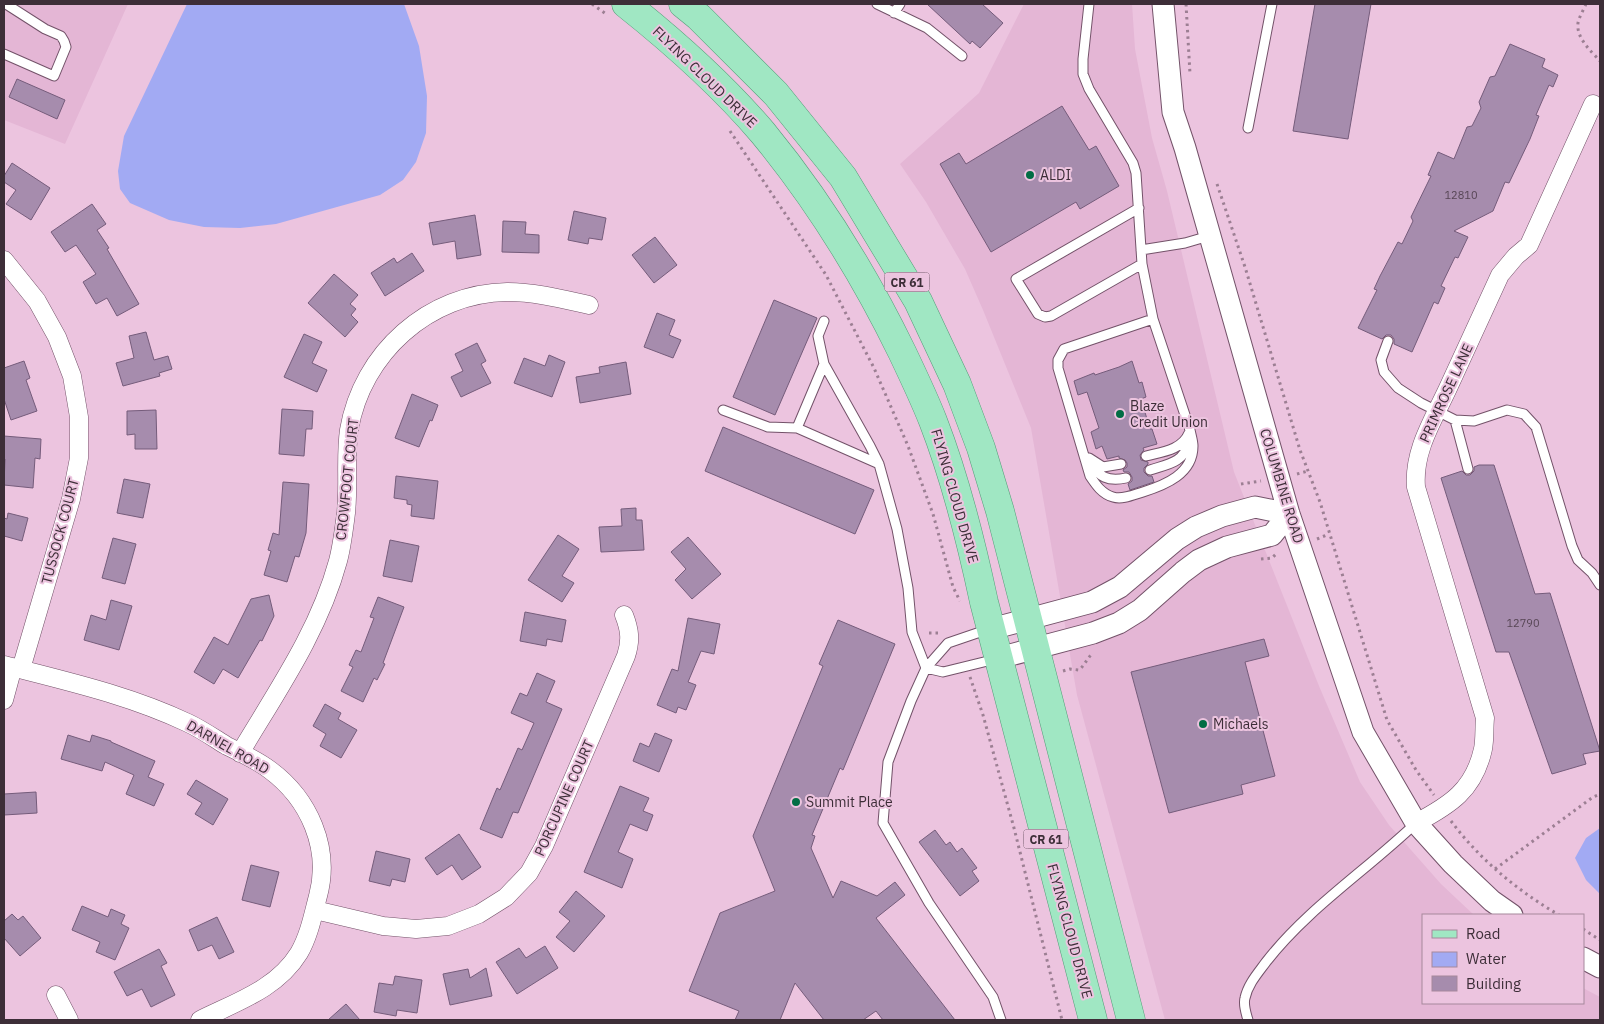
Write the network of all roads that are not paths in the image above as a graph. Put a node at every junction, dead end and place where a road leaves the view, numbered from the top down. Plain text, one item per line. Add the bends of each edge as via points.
1 (626, 4) edge
2 (683, 4) edge
3 (877, 4) edge
4 (900, 4) edge
5 (1089, 4) edge
6 (1163, 4) edge
7 (1272, 4) edge
8 (7, 7) edge
9 (894, 12) junction
10 (4, 54) edge
11 (962, 56) dead end
12 (1593, 104) dead end
13 (1248, 128) dead end
14 (1139, 208) junction
15 (1209, 236) junction
16 (1141, 250) junction
17 (4, 260) edge
18 (1142, 264) junction
19 (589, 305) dead end
20 (1153, 319) junction
21 (824, 321) dead end
22 (1388, 341) dead end
23 (824, 364) junction
24 (723, 410) dead end
25 (1438, 411) junction
26 (1456, 420) junction
27 (797, 428) junction
28 (1190, 430) junction
29 (1084, 456) junction
30 (1146, 456) dead end
31 (879, 464) junction
32 (1122, 464) dead end
33 (1468, 469) dead end
34 (1150, 470) dead end
35 (1126, 478) dead end
36 (1289, 514) junction
37 (1600, 585) edge
38 (624, 615) dead end
39 (1028, 619) junction
40 (991, 628) junction
41 (1036, 648) junction
42 (999, 658) junction
43 (13, 667) edge
44 (926, 668) junction
45 (4, 700) edge
46 (240, 753) junction
47 (1416, 823) junction
48 (315, 910) junction
49 (1511, 914) edge
50 (1584, 959) edge
51 (1600, 967) edge
52 (56, 995) dead end
53 (69, 1020) edge
54 (200, 1020) edge
55 (1000, 1020) edge
56 (1093, 1020) edge
57 (1131, 1020) edge
58 (1248, 1020) edge

1 - 40 main road, FLYING CLOUD DRIVE / CR 61 via 679,48 762,133 857,266 894,335 934,422 950,466
2 - 39 main road, CR 61 via 776,94 843,177 918,301 957,384 981,448
3 - 9 lane
4 - 9 lane
5 - 14 lane via 1083,74 1133,164 1138,181
6 - 15 street, COLUMBINE ROAD via 1173,112
7 - 13 lane
8 - 10 lane via 61,36 66,47 54,76
9 - 11 lane via 926,28
12 - 25 street, PRIMROSE LANE via 1530,245 1500,275
14 - 16 lane
14 - 18 lane via 1016,279 1038,314 1045,317
15 - 16 lane
15 - 36 street, COLUMBINE ROAD
16 - 18 lane
17 - 43 street, TUSSOCK COURT via 37,301 56,337 72,376 79,417 79,458 71,500
18 - 20 lane
19 - 46 street, CROWFOOT COURT via 506,292 475,296 444,306 415,322 371,369 357,399 349,430 346,512 338,560 323,607 301,651
20 - 28 lane
20 - 29 lane via 1073,345 1060,354 1058,368
21 - 23 lane via 818,336
22 - 25 lane via 1381,360 1384,372 1409,396
23 - 27 lane
23 - 31 lane
24 - 27 lane via 768,427
25 - 26 lane
25 - 47 street, PRIMROSE LANE via 1417,460 1416,487 1485,718 1483,749 1474,774 1461,794 1444,808
26 - 33 lane
26 - 37 lane via 1474,421 1507,410 1524,414 1536,427 1572,546 1578,560
27 - 31 lane
28 - 29 lane via 1193,446 1182,472 1167,483 1123,498 1114,498 1098,488 1090,476
28 - 30 lane via 1182,444
28 - 34 lane via 1189,444 1181,459
29 - 32 lane via 1103,467
29 - 35 lane via 1101,476 1117,480
31 - 44 lane via 897,529 912,632
36 - 39 street via 1255,507 1222,516 1177,539 1108,595
36 - 41 street via 1272,535 1199,560 1140,610 1119,623
36 - 47 street, COLUMBINE ROAD via 1363,732
38 - 48 street, PORCUPINE COURT via 630,642 626,656 544,846 529,873 506,897 479,914 448,926 416,929 383,926
39 - 40 street
39 - 41 main road, CR 61
40 - 42 main road, FLYING CLOUD DRIVE / CR 61
40 - 44 lane via 948,643
41 - 42 street
41 - 57 main road, CR 61
42 - 44 lane via 943,672
42 - 56 main road, FLYING CLOUD DRIVE / CR 61
43 - 45 street
43 - 46 street, DARNEL ROAD via 110,693 150,708 188,723
44 - 55 lane via 888,762 883,824 929,903 994,997
46 - 48 street, DARNEL ROAD via 269,769 290,787 306,810 318,836 322,863
47 - 49 street, COLUMBINE ROAD via 1452,864
47 - 58 lane via 1305,920 1271,956 1255,976 1244,1000
48 - 54 street, DARNEL ROAD via 310,930 284,973 262,989
50 - 51 street
52 - 53 street

